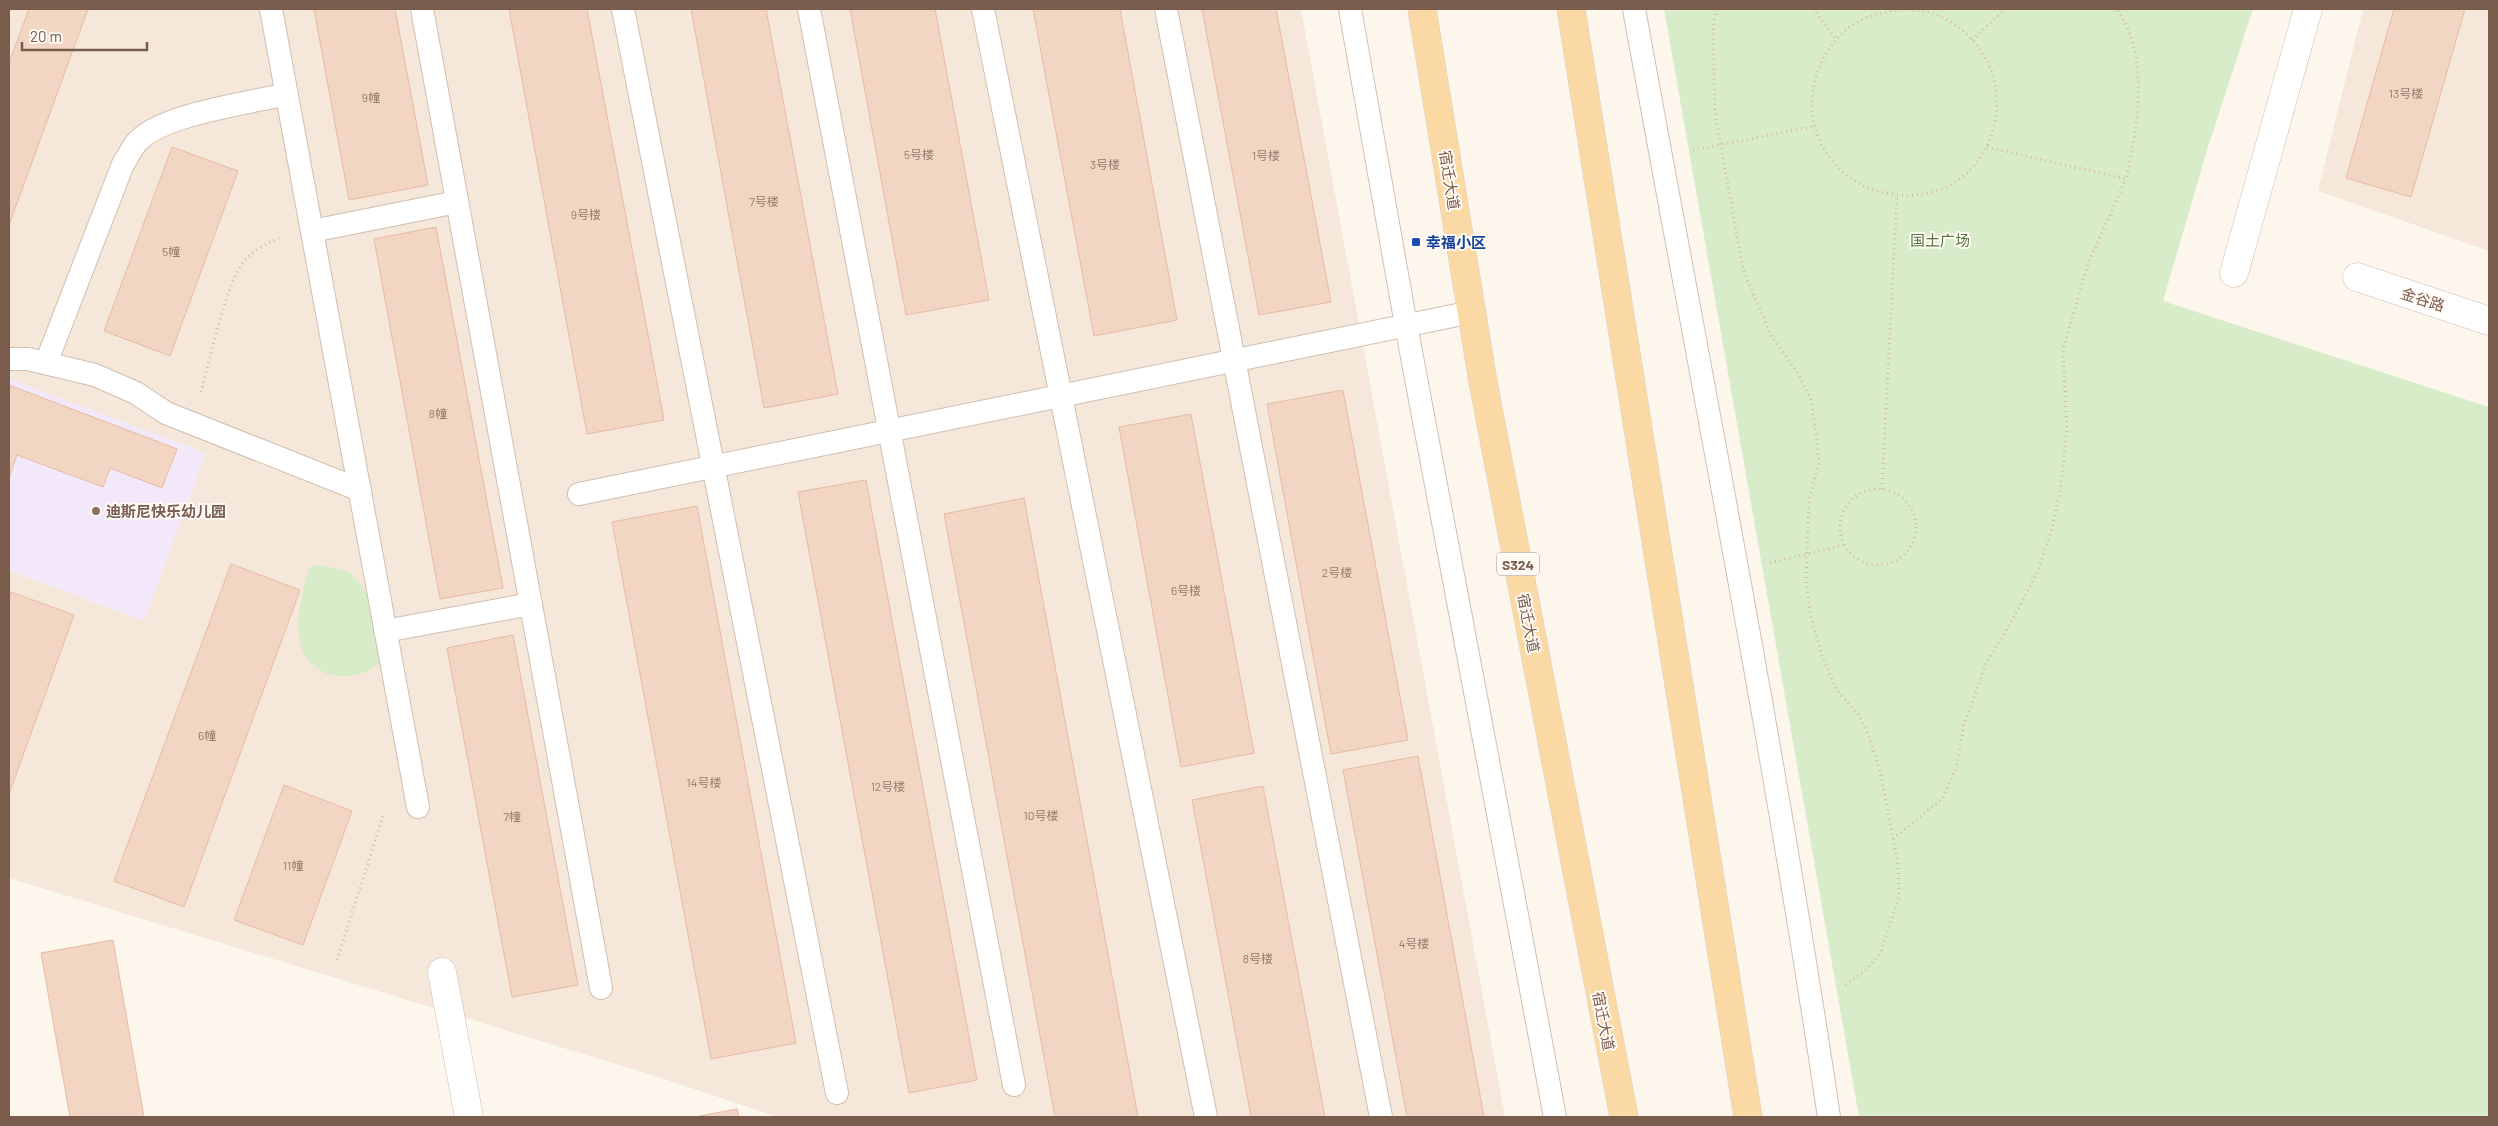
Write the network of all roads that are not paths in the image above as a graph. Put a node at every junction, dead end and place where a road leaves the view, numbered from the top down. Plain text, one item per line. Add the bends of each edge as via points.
1 (272, 9) edge
2 (422, 9) edge
3 (623, 9) edge
4 (809, 9) edge
5 (983, 9) edge
6 (1166, 9) edge
7 (1350, 9) edge
8 (1422, 9) edge
9 (1570, 9) edge
10 (1634, 9) edge
11 (2308, 9) edge
12 (287, 94) junction
13 (457, 202) junction
14 (312, 231) junction
15 (2234, 273) dead end
16 (2357, 277) dead end
17 (1472, 312) junction
18 (2489, 321) edge
19 (1406, 325) junction
20 (9, 359) edge
21 (1234, 360) junction
22 (46, 363) junction
23 (1061, 396) junction
24 (889, 430) junction
25 (713, 466) junction
26 (360, 490) junction
27 (579, 494) dead end
28 (531, 604) junction
29 (385, 631) junction
30 (418, 807) dead end
31 (442, 972) dead end
32 (601, 988) dead end
33 (1014, 1085) dead end
34 (837, 1093) dead end
35 (469, 1117) edge
36 (1206, 1117) edge
37 (1381, 1117) edge
38 (1555, 1117) edge
39 (1624, 1117) edge
40 (1748, 1117) edge
41 (1829, 1117) edge

1 - 12 lane
2 - 13 lane
3 - 25 lane
4 - 24 lane
5 - 23 lane
6 - 21 lane
7 - 19 lane
8 - 17 main road, 宿迁大道 / S324
9 - 40 main road
10 - 41 lane via 1737,570
11 - 15 street
12 - 14 lane
12 - 22 lane via 184,118 159,127 138,141 123,164
13 - 14 lane
13 - 28 lane
14 - 26 lane
16 - 18 street, 金谷路
17 - 19 lane
17 - 39 main road, 宿迁大道 / S324
19 - 21 lane
19 - 38 lane
20 - 22 lane via 28,358
21 - 23 lane
21 - 37 lane
22 - 26 lane via 95,375 136,393 166,413
23 - 24 lane
23 - 36 lane
24 - 25 lane
24 - 33 lane
25 - 27 lane
25 - 34 lane
26 - 29 lane
28 - 29 lane
28 - 32 lane
29 - 30 lane
31 - 35 street

